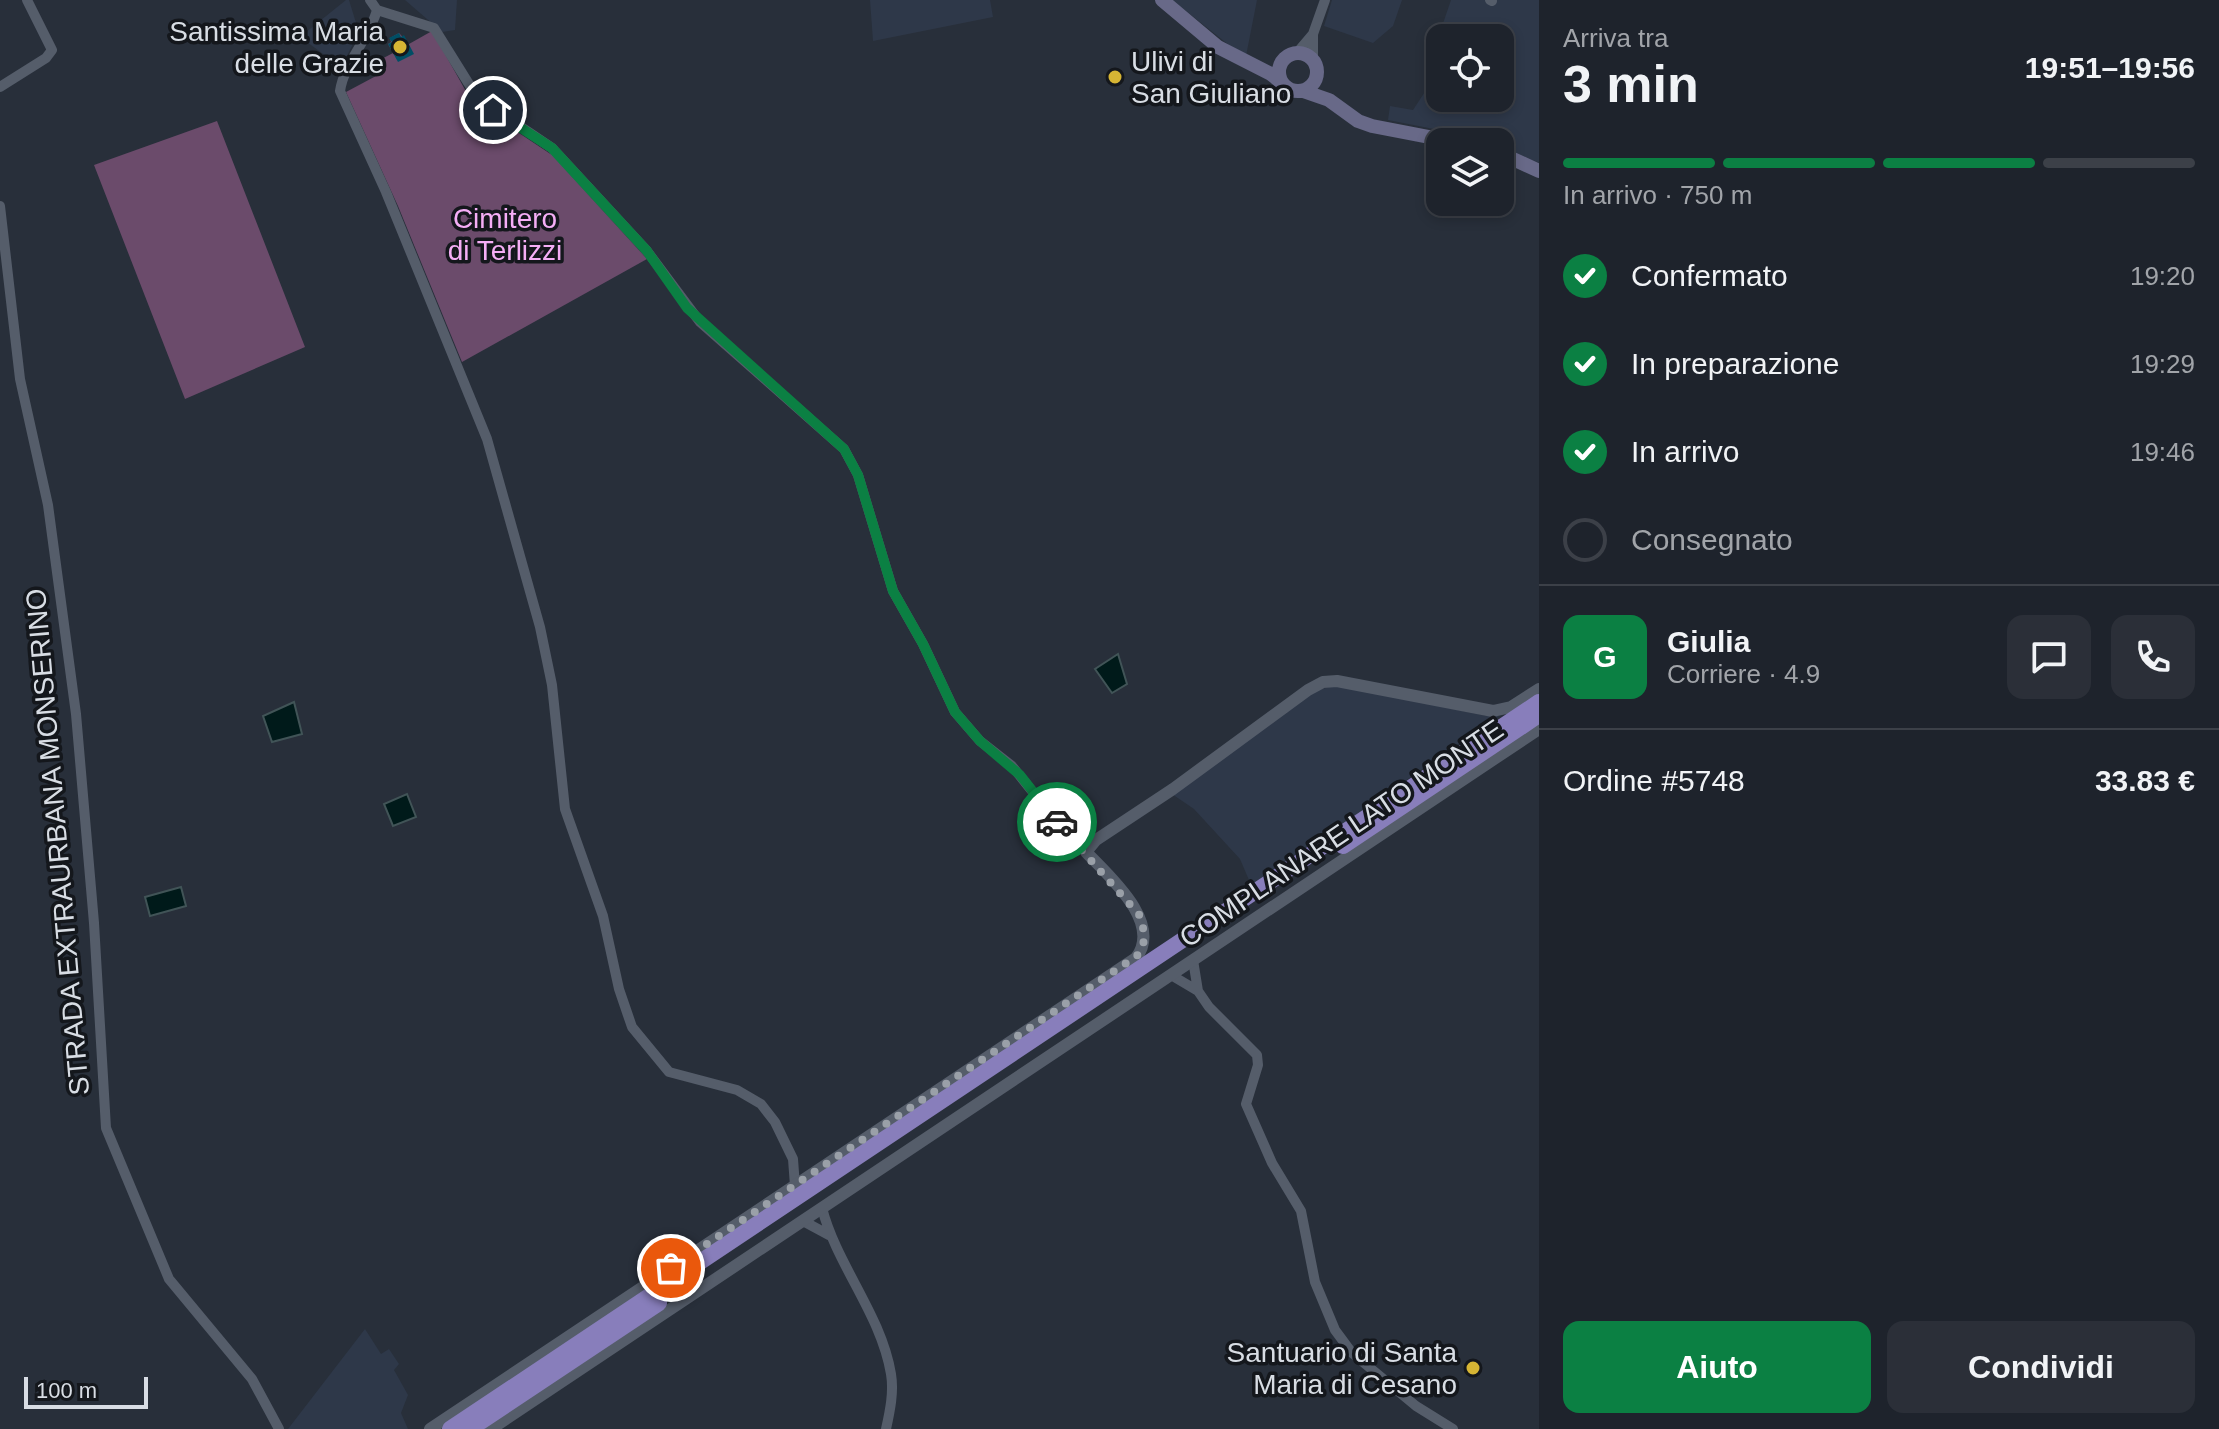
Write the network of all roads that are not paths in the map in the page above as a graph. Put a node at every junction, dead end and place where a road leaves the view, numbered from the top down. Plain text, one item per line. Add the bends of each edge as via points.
1 (27, 0) edge
2 (370, 0) edge
3 (1162, 0) edge
4 (1325, 0) edge
5 (377, 10) junction
6 (1313, 34) junction
7 (1289, 57) junction
8 (1313, 61) junction
9 (1258, 67) junction
10 (1316, 78) junction
11 (1282, 83) junction
12 (0, 87) edge
13 (1303, 91) junction
14 (1329, 100) junction
15 (1426, 136) edge
16 (1514, 159) edge
17 (1539, 171) edge
18 (0, 206) edge
19 (1539, 689) edge
20 (1539, 702) edge
21 (1539, 715) edge
22 (1539, 729) edge
23 (1086, 852) junction
24 (1193, 960) junction
25 (1171, 975) junction
26 (1198, 991) junction
27 (793, 1159) junction
28 (813, 1173) junction
29 (795, 1186) junction
30 (822, 1208) junction
31 (803, 1221) junction
32 (829, 1235) junction
33 (279, 1429) edge
34 (430, 1429) edge
35 (450, 1429) edge
36 (470, 1429) edge
37 (491, 1429) edge
38 (886, 1429) edge
39 (1453, 1429) edge

1 - 12 street via 52,50
2 - 5 street
3 - 9 main road via 1218,47
4 - 6 street
5 - 23 street via 429,26 440,35 477,97 552,148 647,251 687,308 844,449 858,475 893,591 955,712 1012,766
5 - 27 street via 340,91 487,439 540,627 565,809 603,916 632,1027 669,1072 737,1090 761,1104
6 - 7 street
6 - 8 street
7 - 8 main road
7 - 9 main road
7 - 11 main road via 1279,72
8 - 10 main road
9 - 11 main road
10 - 13 main road
10 - 14 main road
11 - 13 main road
13 - 14 main road
14 - 15 main road via 1358,121
16 - 17 main road
18 - 33 street, STRADA EXTRAURBANA MONSERINO via 20,379 48,505 76,714 106,1128 169,1279 252,1379
19 - 23 street via 1511,707 1493,711 1323,682
20 - 35 highway
21 - 36 highway
22 - 24 street, COMPLANARE LATO MONTE
23 - 28 street via 1142,919 1145,939 1137,956
24 - 25 street, COMPLANARE LATO MONTE
24 - 26 street
25 - 26 street
25 - 30 street, COMPLANARE LATO MONTE
26 - 39 street via 1257,1055 1246,1104 1301,1211 1315,1282 1335,1330 1352,1353
27 - 28 street
27 - 29 street
28 - 29 street
29 - 34 street
30 - 31 street, COMPLANARE LATO MONTE
30 - 32 street
31 - 32 street
31 - 37 street, COMPLANARE LATO MONTE
32 - 38 street via 869,1313 891,1373

